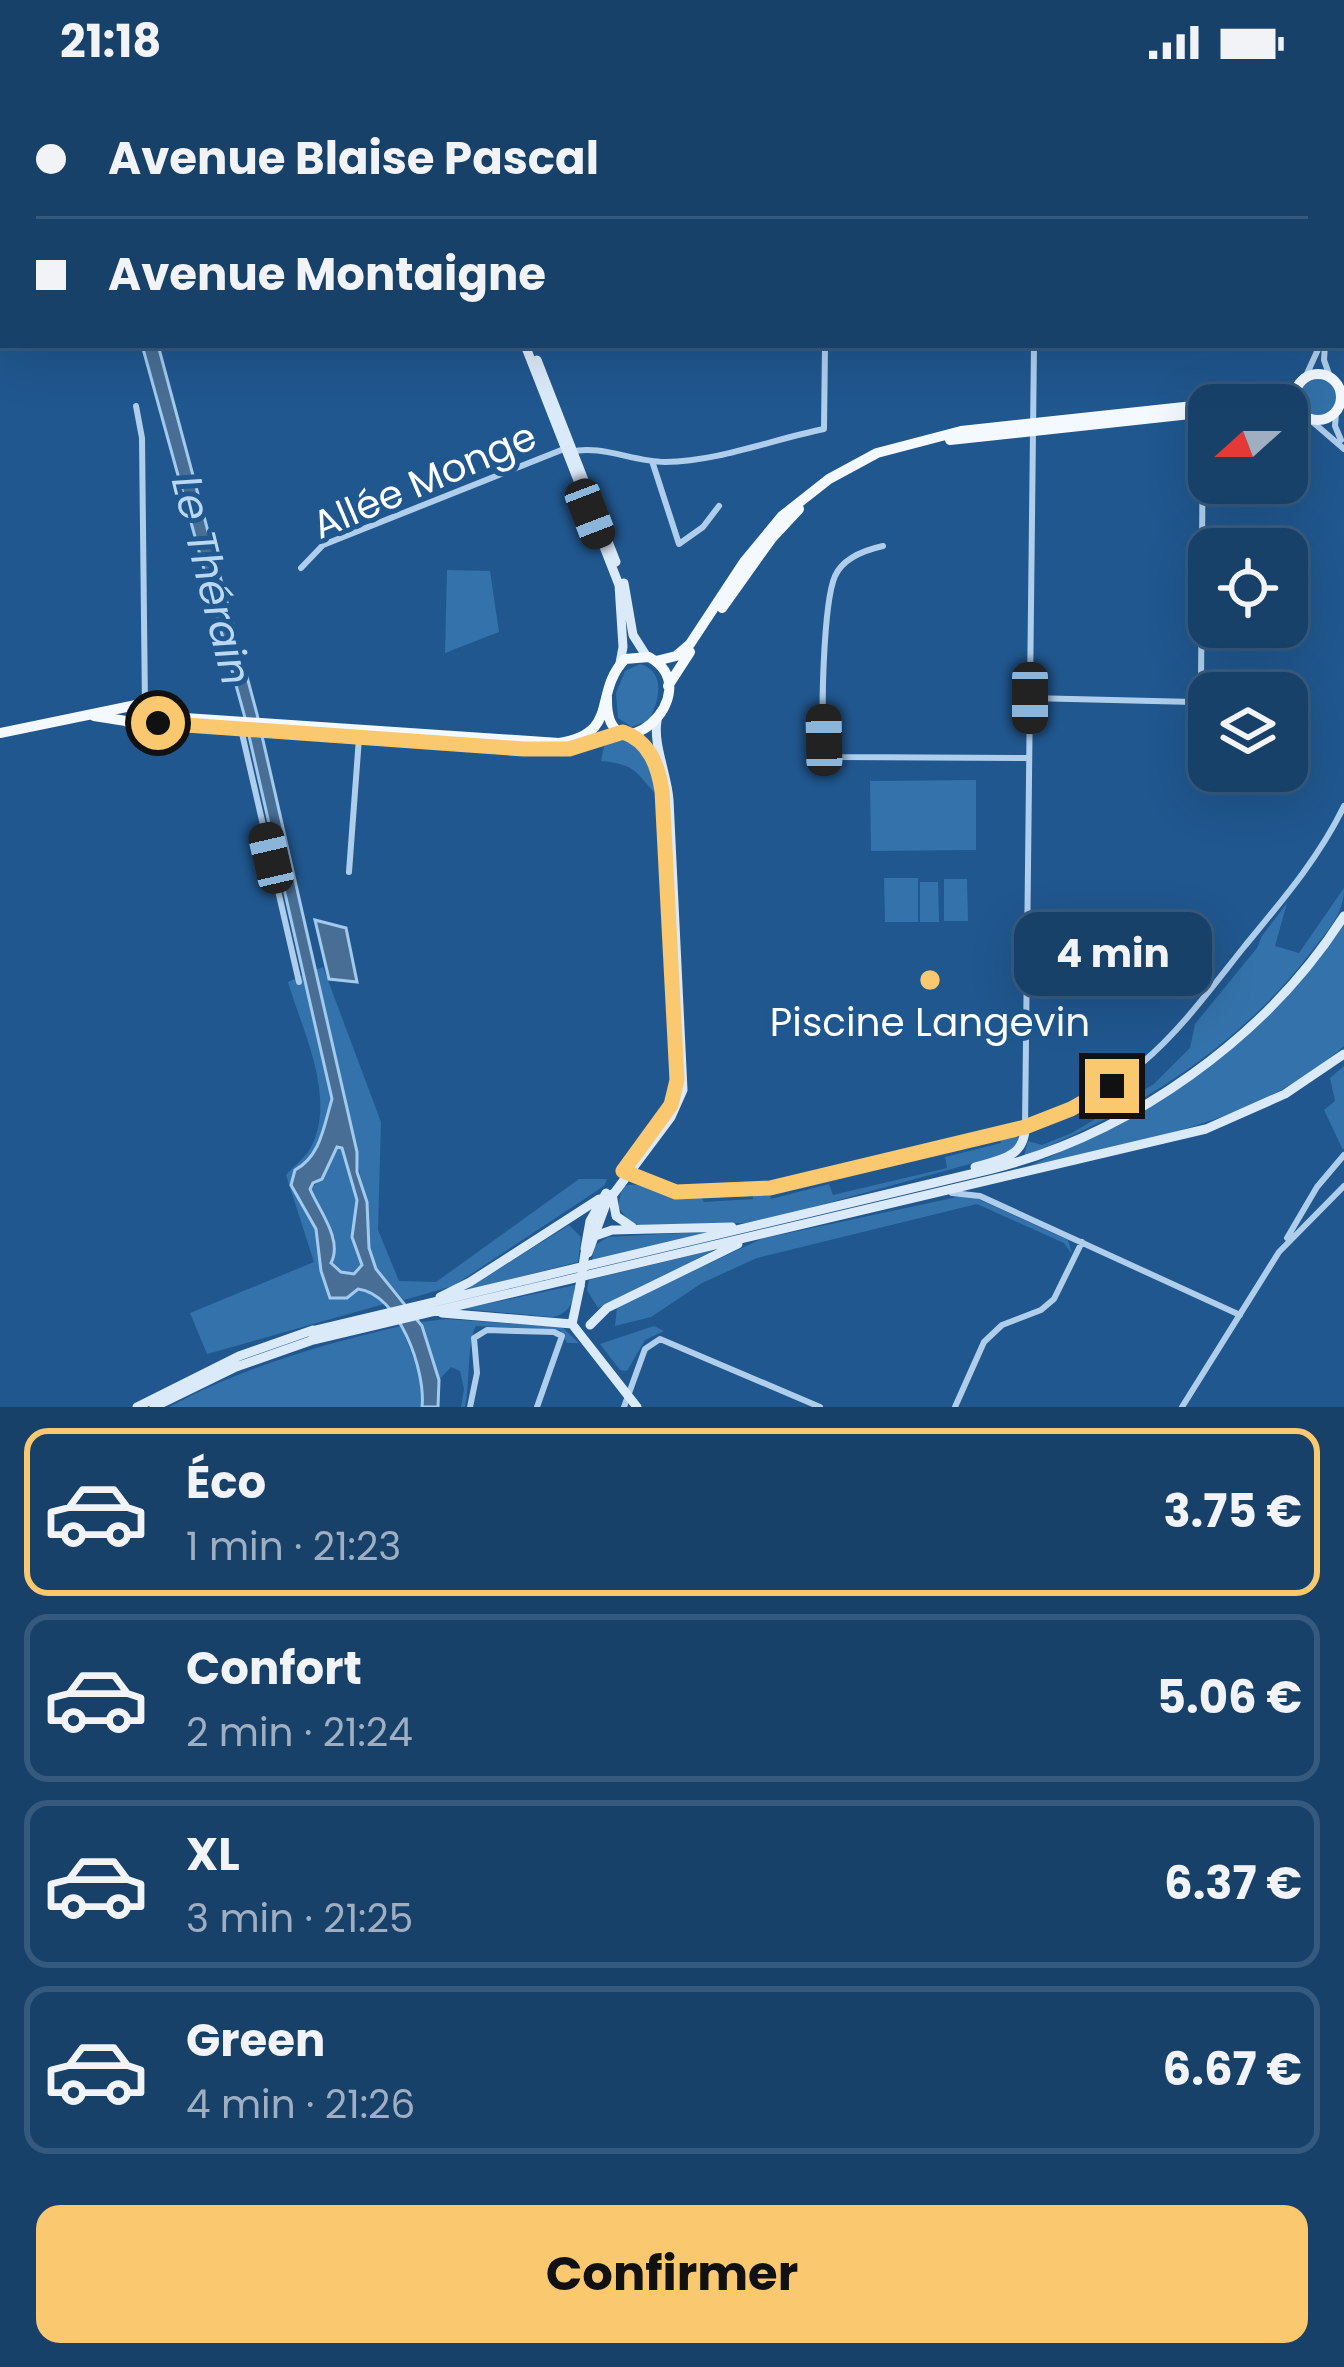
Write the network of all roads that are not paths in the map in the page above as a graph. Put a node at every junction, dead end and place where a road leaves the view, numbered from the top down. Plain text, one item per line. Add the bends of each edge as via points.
1 (529, 348) edge
2 (825, 348) edge
3 (1034, 348) edge
4 (1321, 348) edge
5 (1323, 348) edge
6 (1301, 383) joint
7 (1338, 384) edge
8 (1033, 386) junction
9 (136, 406) dead end
10 (1340, 408) edge
11 (1188, 411) edge
12 (1308, 415) edge
13 (1308, 420) edge
14 (1012, 426) junction
15 (1032, 427) junction
16 (570, 450) junction
17 (652, 461) junction
18 (1204, 504) edge
19 (719, 506) dead end
20 (883, 546) dead end
21 (301, 568) dead end
22 (651, 659) junction
23 (619, 664) junction
24 (143, 686) junction
25 (667, 692) junction
26 (608, 697) junction
27 (1030, 698) junction
28 (127, 712) junction
29 (145, 715) junction
30 (657, 721) junction
31 (242, 726) junction
32 (0, 733) edge
33 (627, 733) junction
34 (359, 734) junction
35 (1029, 758) junction
36 (1344, 806) edge
37 (350, 872) dead end
38 (1344, 916) edge
39 (299, 982) dead end
40 (1344, 1054) edge
41 (1025, 1127) junction
42 (1344, 1155) edge
43 (625, 1172) junction
44 (1344, 1186) edge
45 (901, 1191) junction
46 (609, 1193) junction
47 (922, 1196) junction
48 (577, 1216) junction
49 (590, 1220) junction
50 (768, 1223) junction
51 (638, 1229) junction
52 (754, 1237) junction
53 (1082, 1242) junction
54 (589, 1244) junction
55 (1280, 1252) junction
56 (582, 1286) junction
57 (417, 1309) junction
58 (392, 1315) junction
59 (1240, 1315) junction
60 (590, 1318) junction
61 (573, 1321) junction
62 (599, 1355) junction
63 (628, 1395) junction
64 (137, 1407) edge
65 (154, 1407) edge
66 (470, 1407) edge
67 (537, 1407) edge
68 (624, 1407) edge
69 (637, 1407) edge
70 (820, 1407) edge
71 (956, 1407) edge
72 (1182, 1407) edge

1 - 16 main road
2 - 17 street via 824,429 722,456
3 - 8 street
4 - 6 street
5 - 7 street
6 - 7 main road via 1316,374
7 - 10 main road
8 - 14 street via 1028,411
8 - 15 street
9 - 24 street
10 - 12 main road via 1323,420
10 - 13 street via 1335,426 1344,449
11 - 15 main road
14 - 15 main road
14 - 22 main road via 905,443 823,483 771,526 686,648
15 - 25 main road via 909,448 822,490 761,552
15 - 27 street
16 - 17 street
16 - 21 street, Allée Monge via 320,547
16 - 22 main road via 627,590 634,638
16 - 23 main road via 619,585
17 - 19 street via 679,544
18 - 27 street via 1201,686 1193,702
20 - 35 street via 853,558 834,580 823,674 826,750 836,757
22 - 23 main road
22 - 25 main road
23 - 26 main road
24 - 28 street
24 - 29 street
25 - 30 main road
26 - 33 main road via 610,718
26 - 34 main road via 592,731 559,743
27 - 35 street
28 - 29 main road via 138,705
28 - 29 main road via 133,727
28 - 32 main road via 103,709
29 - 31 main road
30 - 33 main road
30 - 43 main road via 668,778 683,1090
31 - 34 main road
31 - 39 street
33 - 34 main road via 565,750
33 - 43 main road via 653,759 662,791 677,1084
34 - 37 street
35 - 41 street
36 - 41 street via 1296,883 1168,1040 1098,1095
38 - 45 main road via 1267,1008 1145,1103 1040,1156
40 - 47 main road via 1285,1094 1217,1125
41 - 43 street via 770,1188 676,1192
41 - 45 main road via 1012,1155
42 - 55 street
43 - 46 main road
44 - 55 street
45 - 50 main road
46 - 48 main road
46 - 49 main road
46 - 51 main road via 616,1216
46 - 54 main road
47 - 52 main road
47 - 53 street via 975,1195
48 - 49 main road
48 - 57 main road
49 - 54 main road
50 - 51 main road
50 - 57 main road
51 - 54 main road via 608,1230
52 - 57 main road
52 - 60 main road
53 - 59 street
53 - 71 street via 1054,1299 988,1337
54 - 56 main road, bridge
55 - 59 street
56 - 60 main road
56 - 61 main road
57 - 58 main road
57 - 61 main road
58 - 64 main road via 239,1356
58 - 65 main road via 247,1362
59 - 72 street
60 - 61 main road via 582,1329
60 - 61 main road via 581,1308
60 - 62 main road
61 - 62 main road
62 - 63 main road
63 - 68 street
63 - 69 main road
63 - 70 street via 645,1349 659,1340
66 - 67 street via 475,1336 487,1330 563,1338

